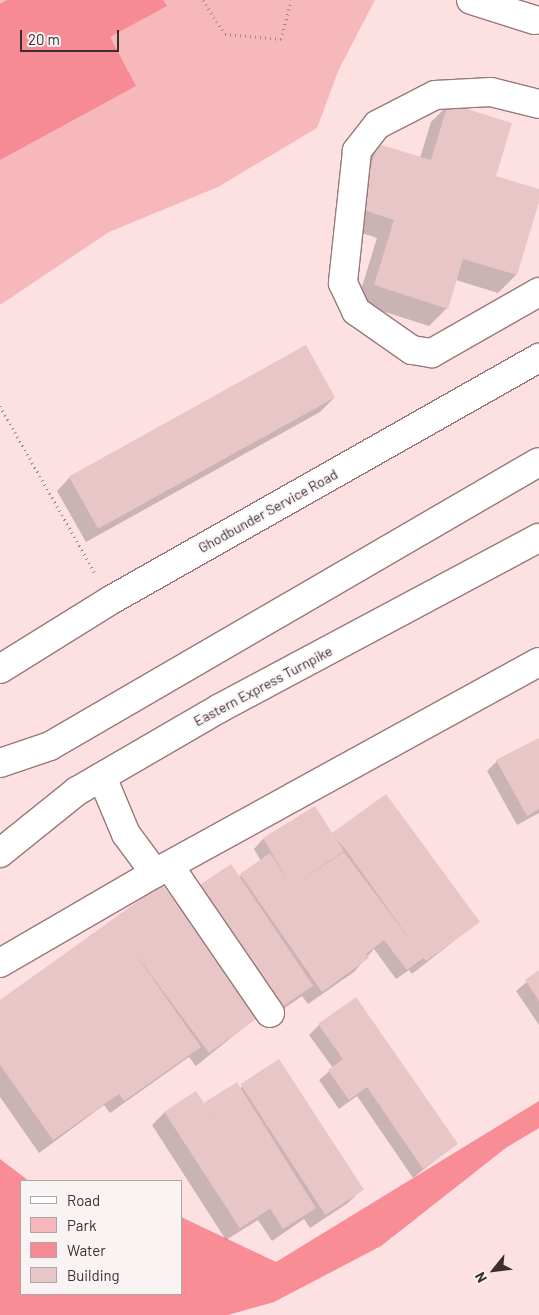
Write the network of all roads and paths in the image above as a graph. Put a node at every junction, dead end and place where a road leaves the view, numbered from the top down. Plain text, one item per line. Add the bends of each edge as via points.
1 (202, 0) edge
2 (290, 0) edge
3 (471, 0) edge
4 (535, 20) dead end
5 (539, 104) edge
6 (539, 292) edge
7 (539, 358) edge
8 (0, 406) edge
9 (539, 462) edge
10 (539, 538) edge
11 (111, 600) junction
12 (539, 662) edge
13 (0, 669) edge
14 (50, 746) junction
15 (0, 763) edge
16 (0, 776) edge
17 (102, 777) junction
18 (77, 791) junction
19 (8, 831) edge
20 (0, 853) edge
21 (162, 870) junction
22 (0, 964) edge
23 (270, 1013) dead end

1 - 2 path via 225,34 281,40
3 - 4 street
5 - 6 street via 491,92 435,95 377,125 357,151 343,284 356,311 412,350 432,353
7 - 11 street, Ghodbunder Service Road
8 - 11 path
9 - 14 street
10 - 17 street, Eastern Express Turnpike via 220,708
11 - 13 street, Ghodbunder Service Road
12 - 21 street
14 - 15 street
14 - 16 street
17 - 18 street, Eastern Express Turnpike
17 - 21 street via 126,834
18 - 19 street
18 - 20 street, Eastern Express Turnpike
21 - 22 street
21 - 23 street

